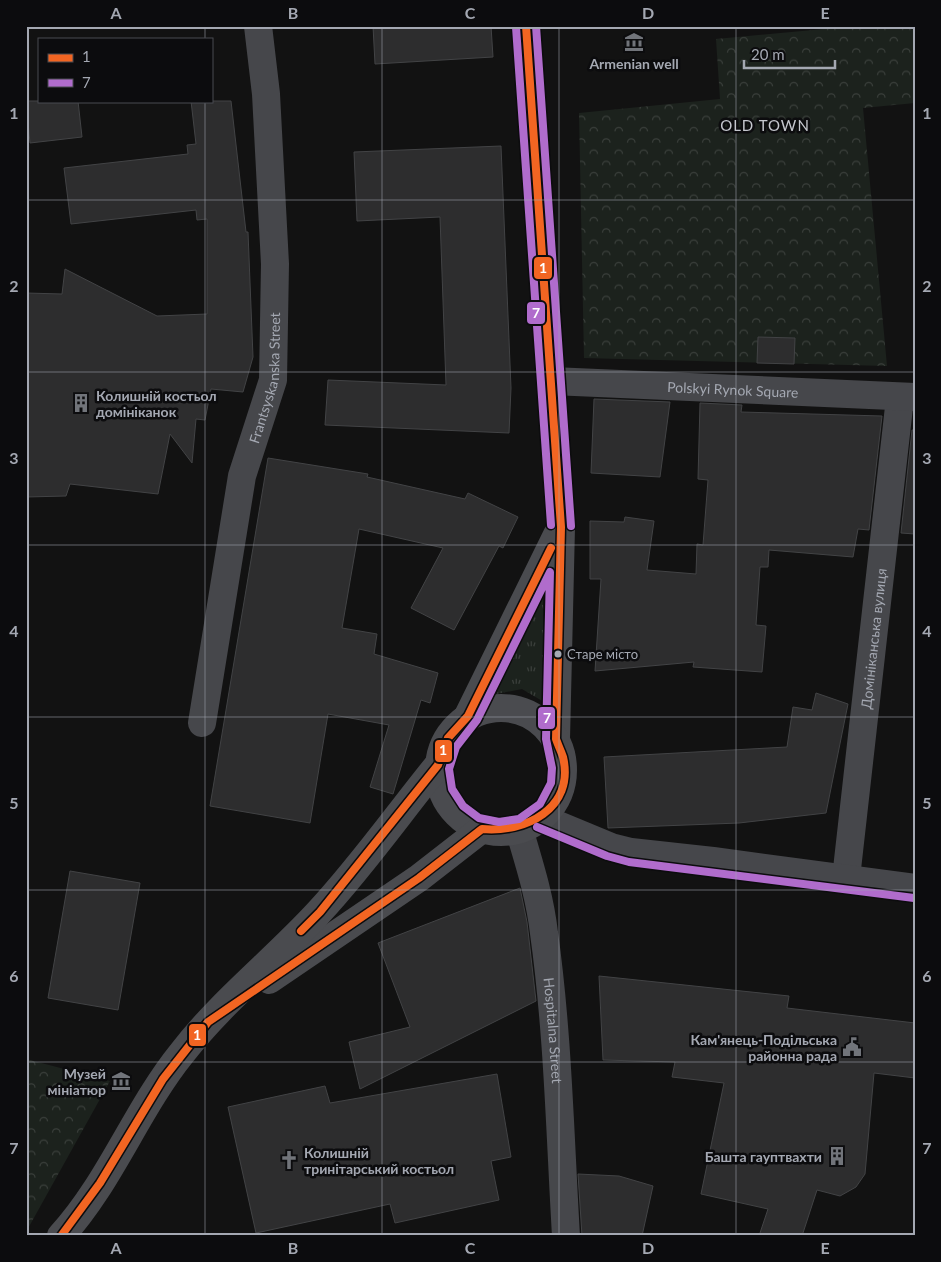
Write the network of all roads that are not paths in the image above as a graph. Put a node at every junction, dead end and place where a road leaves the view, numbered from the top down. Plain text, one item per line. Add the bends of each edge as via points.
1 (258, 26) edge
2 (526, 26) edge
3 (552, 381) junction
4 (907, 398) edge
5 (561, 527) junction
6 (468, 716) junction
7 (202, 724) dead end
8 (556, 739) junction
9 (438, 765) junction
10 (530, 824) junction
11 (482, 829) junction
12 (846, 878) junction
13 (915, 888) edge
14 (208, 1022) junction
15 (61, 1236) edge
16 (566, 1236) edge

1 - 7 street, Frantsyskanska Street via 266,94 275,264 274,380 242,476
2 - 3 main road
3 - 4 street, Polskyi Rynok Square
3 - 5 main road
4 - 12 street, Домініканська вулиця
5 - 6 main road
5 - 8 main road
6 - 8 main road via 487,708 507,707 538,720
6 - 9 main road via 453,729 443,746
8 - 10 main road via 563,759 560,791 552,806
9 - 11 main road via 439,782 445,798 467,822
9 - 14 main road via 320,912
10 - 11 main road via 494,832
10 - 12 street via 631,852
10 - 16 street, Hospitalna Street via 551,997
11 - 14 main road via 419,878
12 - 13 street
14 - 15 main road via 156,1089 111,1167 76,1220

